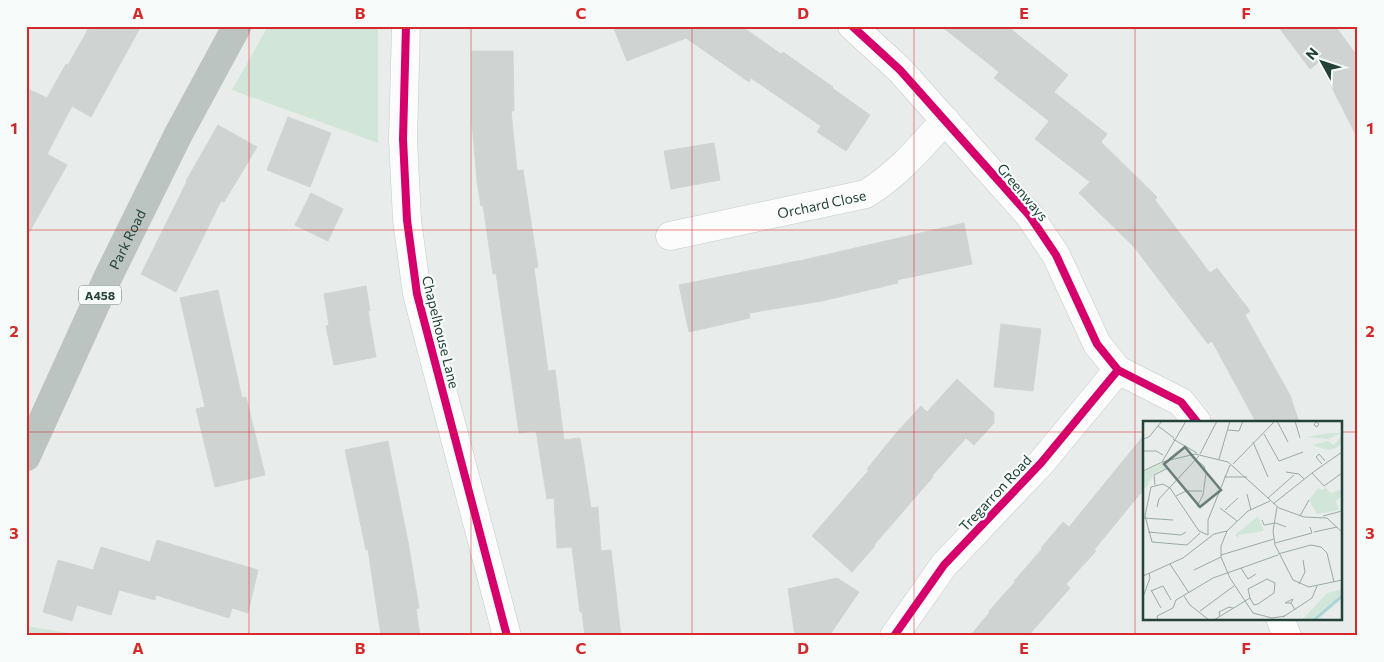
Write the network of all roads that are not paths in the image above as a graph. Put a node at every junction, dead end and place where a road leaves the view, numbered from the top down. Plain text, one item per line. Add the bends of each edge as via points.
1 (237, 26) edge
2 (406, 26) edge
3 (852, 26) edge
4 (945, 120) junction
5 (670, 236) dead end
6 (1118, 370) junction
7 (1196, 421) edge
8 (26, 457) edge
9 (1281, 620) edge
10 (507, 636) edge
11 (894, 636) edge
12 (1287, 636) edge

1 - 8 highway, Park Road / A458 via 108,276
2 - 10 street, Chapelhouse Lane via 403,139 407,220 417,294
3 - 4 street, Greenways via 900,70
4 - 5 street, Orchard Close via 904,166 866,194
4 - 6 street, Greenways via 1029,215 1056,256 1097,344
6 - 7 street, Greenways via 1181,402
6 - 11 street, Tregarron Road via 1041,463 944,565
9 - 12 street

